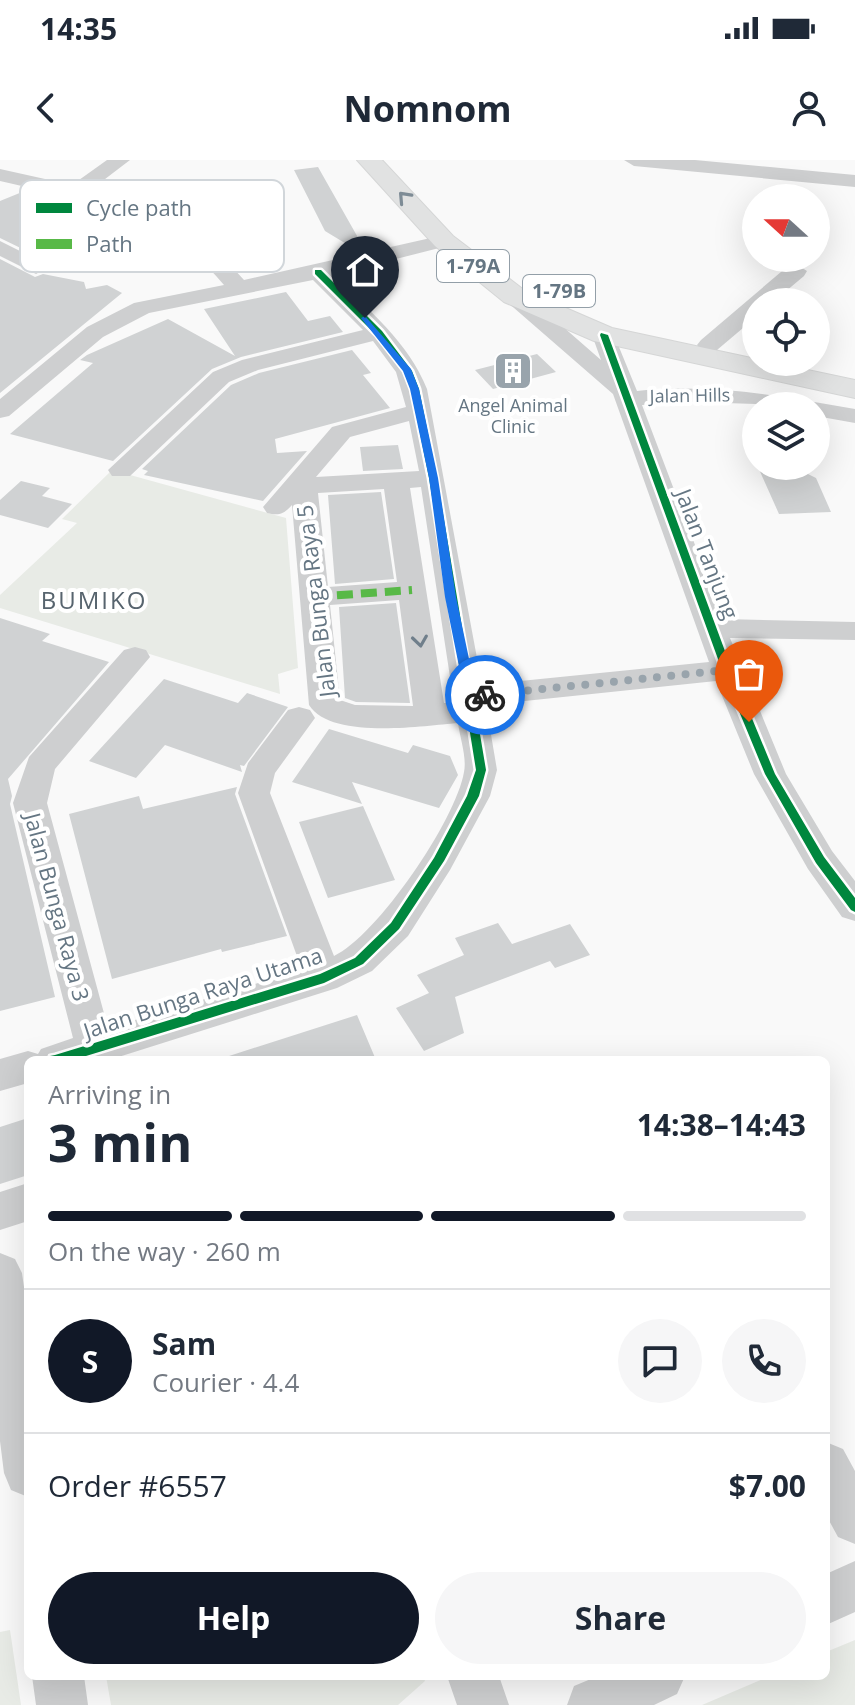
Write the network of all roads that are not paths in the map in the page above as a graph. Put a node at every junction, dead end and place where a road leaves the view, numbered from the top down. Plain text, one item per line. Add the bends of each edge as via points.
1 (120, 160) edge
2 (369, 160) edge
3 (400, 160) edge
4 (634, 160) edge
5 (92, 180) edge
6 (855, 181) edge
7 (444, 241) junction
8 (0, 247) edge
9 (20, 259) edge
10 (512, 262) dead end
11 (224, 272) edge
12 (318, 272) junction
13 (795, 272) edge
14 (238, 287) junction
15 (776, 288) edge
16 (514, 296) junction
17 (742, 316) edge
18 (379, 333) junction
19 (604, 335) junction
20 (698, 350) junction
21 (742, 355) edge
22 (830, 372) edge
23 (855, 377) edge
24 (622, 387) junction
25 (855, 389) edge
26 (742, 395) edge
27 (0, 411) edge
28 (420, 411) junction
29 (830, 412) edge
30 (855, 416) edge
31 (121, 470) dead end
32 (433, 478) junction
33 (303, 481) junction
34 (396, 481) junction
35 (276, 507) dead end
36 (412, 590) junction
37 (313, 597) junction
38 (714, 628) junction
39 (855, 631) edge
40 (135, 657) dead end
41 (727, 670) junction
42 (472, 704) junction
43 (312, 712) junction
44 (430, 713) junction
45 (855, 907) edge
46 (324, 978) junction
47 (95, 1049) junction
48 (70, 1056) edge
49 (24, 1068) edge
50 (0, 1075) edge
51 (24, 1203) edge
52 (0, 1211) edge
53 (0, 1273) edge
54 (24, 1444) edge
55 (830, 1473) edge
56 (855, 1520) edge
57 (855, 1586) edge
58 (830, 1598) edge
59 (59, 1680) edge
60 (474, 1680) edge
61 (650, 1680) edge
62 (62, 1705) edge
63 (483, 1705) edge
64 (593, 1705) edge

1 - 5 street
7 -> 2 highway, 1-79A
3 - 10 highway, 1-79B via 461,224
4 - 6 street
7 - 12 street
7 - 16 highway, 1-79A
8 - 9 street
11 - 14 street
12 - 14 street
12 - 18 street, Jalan Bunga Raya Utama
13 - 15 street
14 - 27 street via 169,300 123,316 95,332
16 - 19 highway, 1-79A
16 - 24 street, Jalan Tanjung
17 - 20 street
18 - 28 street, Jalan Bunga Raya Utama via 408,371
18 - 31 street via 221,377
19 - 20 highway, 1-79A
19 - 20 highway, 1-79B via 547,284
19 - 24 street, Jalan Tanjung
20 - 21 highway, 1-79B
20 - 24 highway via 647,357
20 - 25 highway, 1-79A
22 - 23 highway
24 - 26 street, Jalan Hills
24 - 38 street, Jalan Tanjung
28 - 32 street, Jalan Bunga Raya Utama
28 - 33 street via 341,432
29 - 30 street
32 - 34 street
32 - 42 street, Jalan Bunga Raya Utama
33 - 34 street
33 - 35 street
33 - 37 street, Jalan Bunga Raya 5
34 - 36 street
36 - 37 street
36 -> 44 street
37 - 43 street, Jalan Bunga Raya 5
38 - 39 street
38 - 41 street, Jalan Tanjung
40 - 47 street, Jalan Bunga Raya 3 via 40,765 30,803
41 - 42 street, Jalan Bunga Raya 5
41 - 45 street, Jalan Tanjung via 770,774 820,860
42 - 44 street, Jalan Bunga Raya 5
42 - 46 street, Jalan Bunga Raya Utama via 481,770 478,785 438,861 378,945
43 - 44 street, Jalan Bunga Raya 5 via 365,718
43 - 46 street via 259,771 254,793
46 - 47 street, Jalan Bunga Raya Utama
47 - 48 street, Jalan Bunga Raya Utama
49 - 50 street
51 - 52 street
53 - 54 street
55 - 56 street
57 - 58 street
59 - 62 street
60 - 63 street
61 - 64 street

